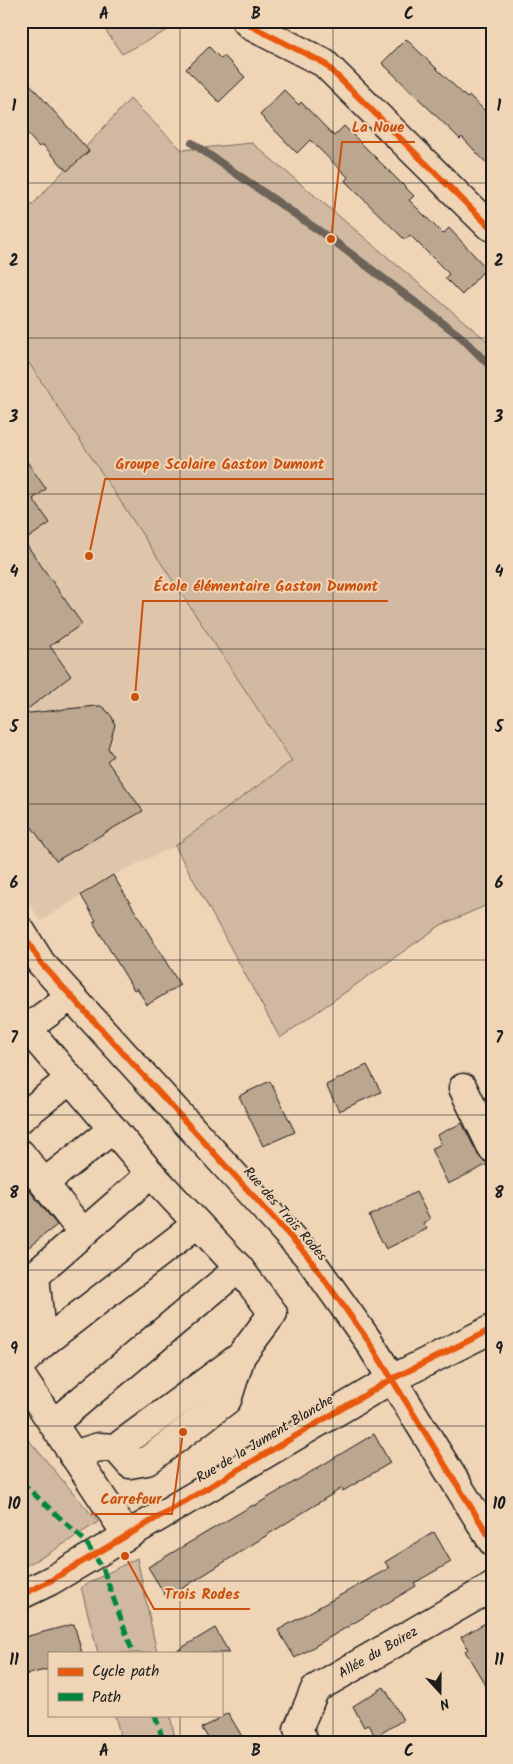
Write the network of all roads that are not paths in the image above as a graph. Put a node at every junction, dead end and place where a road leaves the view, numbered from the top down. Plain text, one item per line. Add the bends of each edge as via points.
1 (246, 21) edge
2 (492, 227) edge
3 (22, 936) edge
4 (71, 996) junction
5 (24, 1030) edge
6 (70, 1078) junction
7 (463, 1088) dead end
8 (21, 1118) edge
9 (112, 1129) junction
10 (492, 1148) edge
11 (21, 1154) edge
12 (151, 1174) junction
13 (44, 1183) junction
14 (197, 1224) junction
15 (83, 1233) junction
16 (239, 1268) junction
17 (492, 1329) edge
18 (42, 1344) junction
19 (21, 1364) edge
20 (21, 1376) edge
21 (392, 1379) junction
22 (53, 1424) junction
23 (73, 1455) junction
24 (127, 1535) junction
25 (492, 1541) edge
26 (492, 1587) edge
27 (21, 1595) edge
28 (305, 1743) edge

1 - 2 street via 324,64
3 - 4 street, Rue des Trois Rodes
4 - 5 street
4 - 21 street, Rue des Trois Rodes via 307,1255
5 - 6 street
6 - 8 street
6 - 9 street
7 - 10 street
9 - 12 street
9 - 13 street
11 - 13 street
12 - 14 street
12 - 15 street
13 - 15 street
14 - 16 street
14 - 18 street
15 - 18 street via 35,1275
16 - 22 street
16 - 23 street via 273,1313 241,1356 227,1400 147,1461 130,1464 116,1448 99,1447
17 - 21 street, Rue de la Jument Blanche
18 - 19 street
20 - 22 street
21 - 24 street, Rue de la Jument Blanche
21 - 25 street, Rue des Trois Rodes
22 - 23 street
23 - 24 street
24 - 27 street, Rue de la Jument Blanche
26 - 28 street, Allée du Boirez via 316,1689 298,1730

